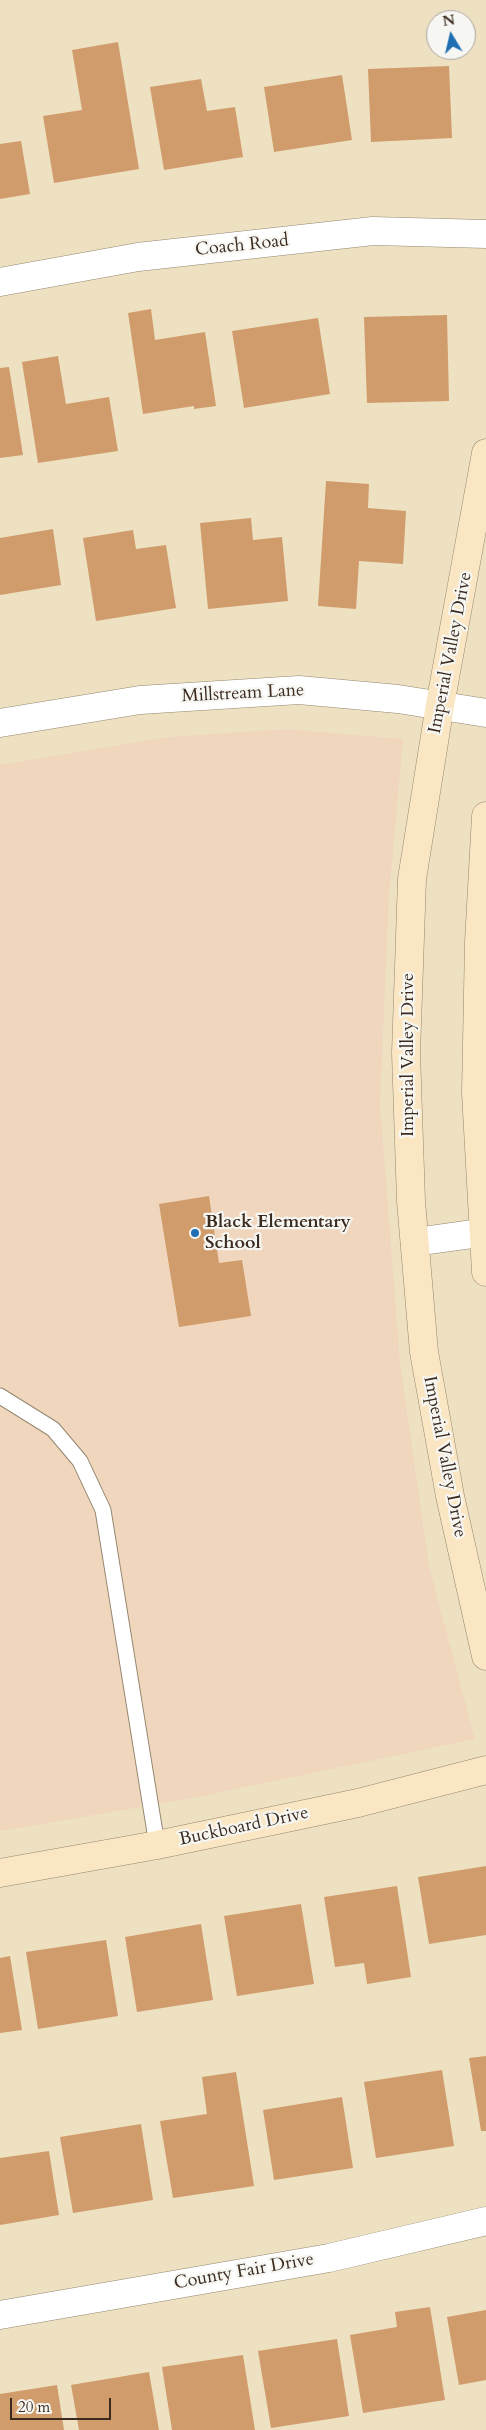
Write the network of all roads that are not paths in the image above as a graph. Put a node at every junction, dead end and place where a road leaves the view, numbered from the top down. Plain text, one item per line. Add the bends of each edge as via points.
1 (486, 234) edge
2 (0, 282) edge
3 (486, 453) edge
4 (440, 706) junction
5 (486, 713) edge
6 (0, 724) edge
7 (486, 816) edge
8 (485, 1232) edge
9 (414, 1242) junction
10 (486, 1272) edge
11 (0, 1396) edge
12 (486, 1656) edge
13 (486, 1770) edge
14 (158, 1845) junction
15 (0, 1873) edge
16 (486, 2221) edge
17 (0, 2315) edge

1 - 2 street, Coach Road via 373,231 138,257
3 - 4 street, Imperial Valley Drive
4 - 5 street, Millstream Lane
4 - 6 street, Millstream Lane via 299,690 140,700
4 - 9 street, Imperial Valley Drive via 412,879 406,1054
7 - 8 street via 476,1093
8 - 9 street
8 - 10 street
9 - 12 street, Imperial Valley Drive via 424,1352 450,1496
11 - 14 lane via 53,1429 80,1461 103,1510
13 - 14 street, Buckboard Drive via 358,1803
14 - 15 street, Buckboard Drive
16 - 17 street, County Fair Drive via 329,2258

